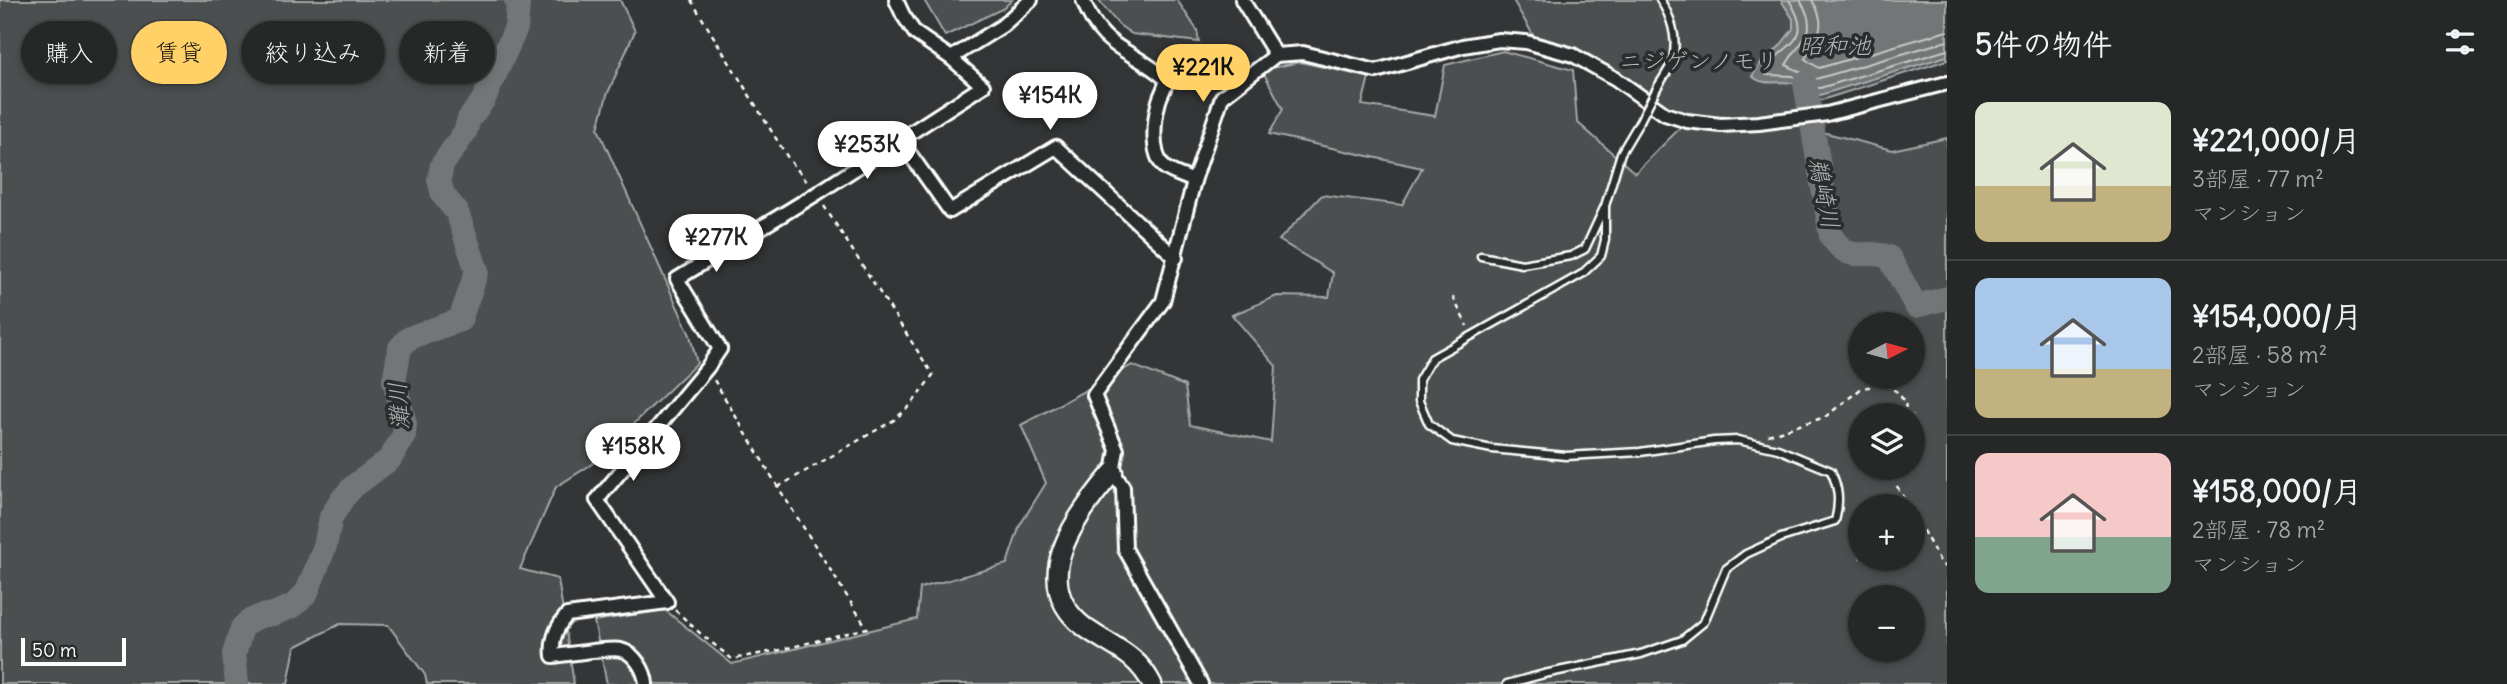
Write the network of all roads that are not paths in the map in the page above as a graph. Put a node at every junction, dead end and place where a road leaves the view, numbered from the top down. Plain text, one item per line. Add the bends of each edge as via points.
1 (896, 0) edge
2 (1031, 0) edge
3 (1083, 0) edge
4 (1242, 0) edge
5 (1660, 0) edge
6 (1276, 55) junction
7 (951, 58) junction
8 (1947, 83) edge
9 (900, 140) junction
10 (1194, 181) junction
11 (1605, 206) junction
12 (1481, 256) dead end
13 (1176, 258) junction
14 (1113, 472) junction
15 (646, 684) edge
16 (1152, 684) edge
17 (1201, 684) edge
18 (1507, 684) edge

1 - 7 street via 915,33
2 - 7 street via 1002,26
3 - 10 street via 1090,19 1111,44 1167,80 1155,129 1157,153 1164,167
4 - 6 street
5 - 11 lane, bridge via 1670,14 1673,60 1621,153
6 - 8 street via 1303,53 1376,71 1463,46 1499,40 1526,42 1573,55 1665,114 1721,125 1827,114
6 - 10 street via 1222,97
7 - 9 street via 983,86
9 - 13 street via 950,211 1056,147
9 - 15 street via 677,279 720,349 597,500 667,602 567,615 552,643 553,656 620,649 645,673
10 - 13 street
11 - 12 lane via 1585,249 1571,256 1522,264
11 - 18 lane via 1601,256 1582,274 1432,358 1419,380 1419,401 1429,424 1452,441 1566,456 1746,442 1778,449 1831,471 1839,505 1835,521 1781,538 1726,569 1704,622 1682,640 1641,654
13 - 14 street via 1163,301 1094,395 1117,450
14 - 16 street via 1074,526 1058,562 1056,581 1063,605 1073,618 1129,653
14 - 17 street via 1123,487 1125,549

